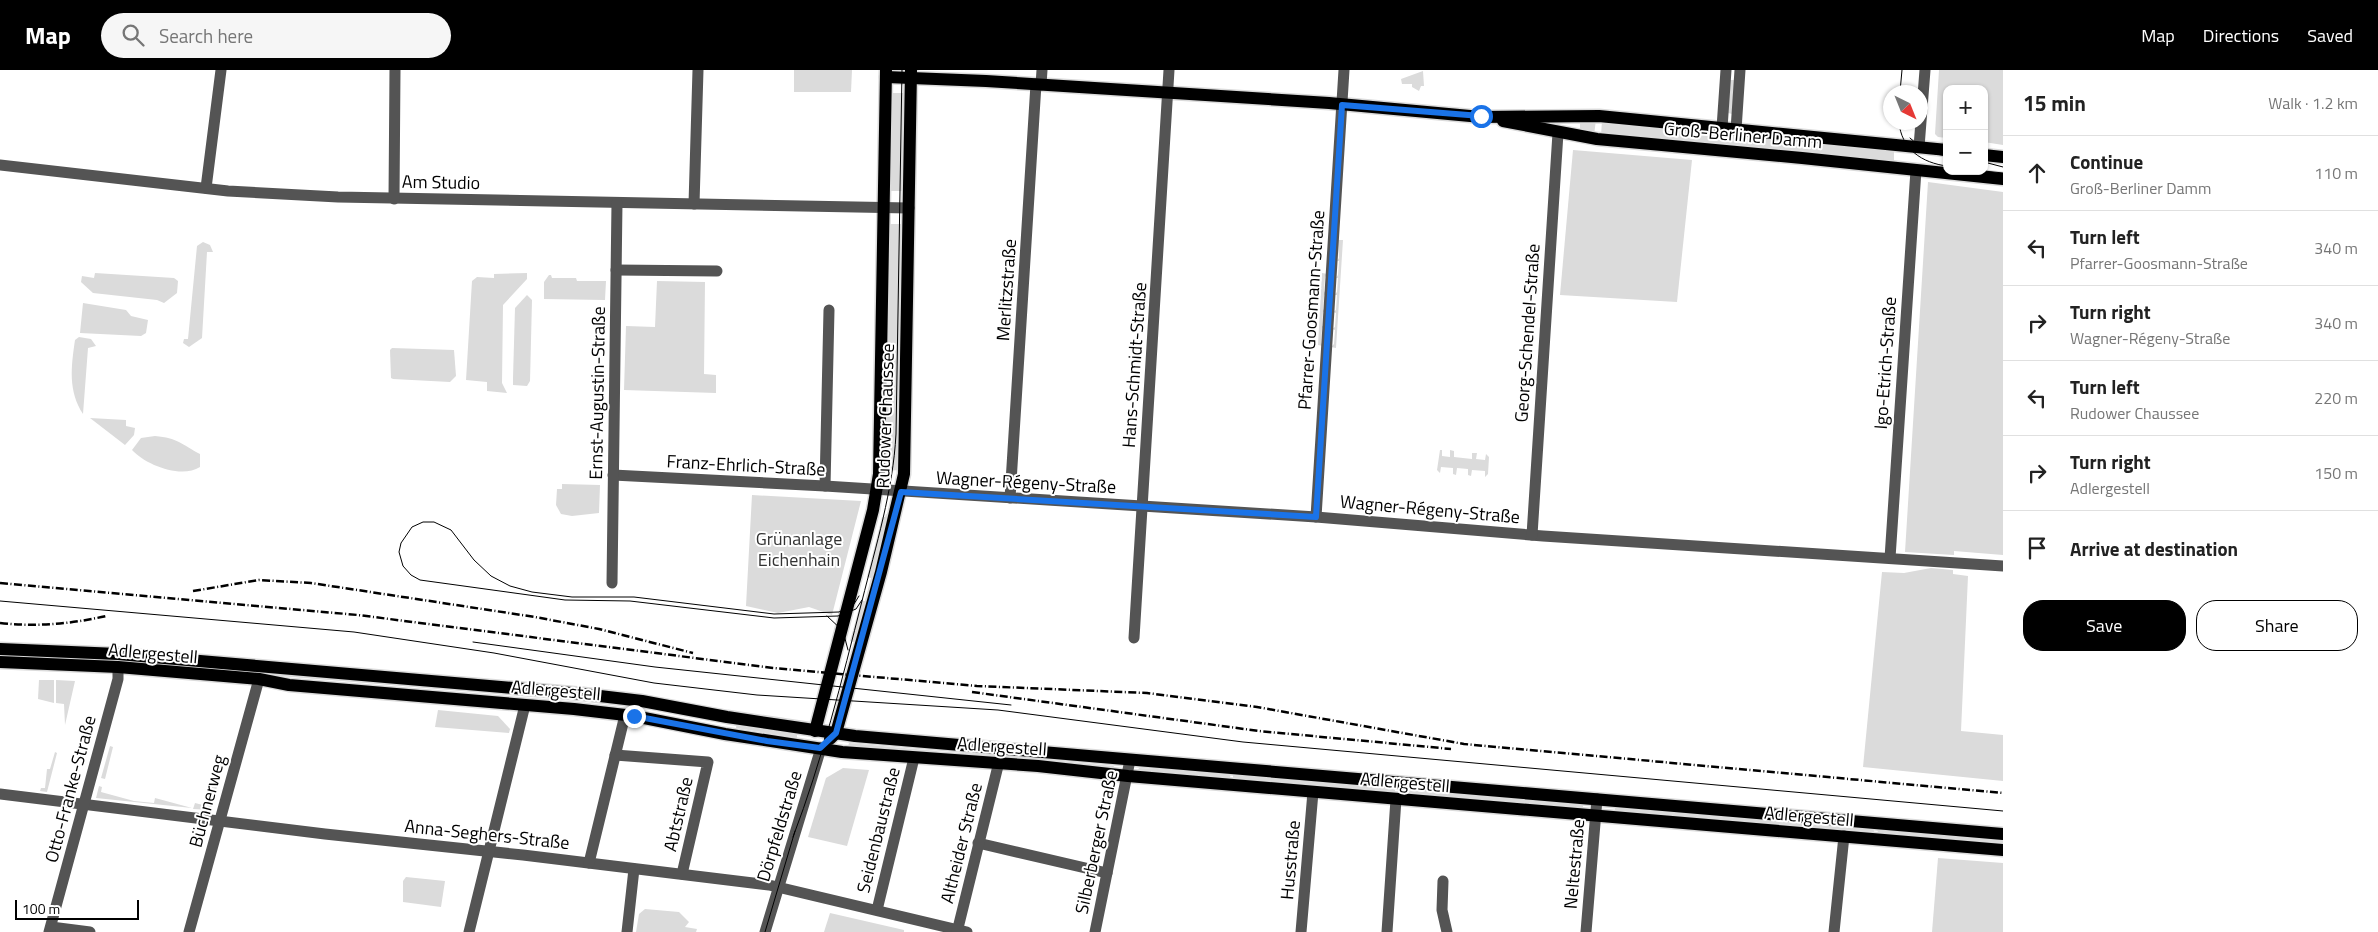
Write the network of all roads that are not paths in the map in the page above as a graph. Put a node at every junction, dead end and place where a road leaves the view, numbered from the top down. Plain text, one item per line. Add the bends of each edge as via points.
1 (221, 70) edge
2 (396, 70) edge
3 (698, 70) edge
4 (1042, 70) edge
5 (1169, 70) edge
6 (1344, 70) edge
7 (1726, 70) edge
8 (1740, 70) edge
9 (1925, 70) edge
10 (886, 74) edge
11 (911, 74) edge
12 (1039, 84) junction
13 (1167, 93) junction
14 (1342, 105) junction
15 (1560, 115) junction
16 (1481, 116) junction
17 (1722, 128) junction
18 (1736, 130) junction
19 (1558, 132) junction
20 (1919, 147) junction
21 (1943, 150) edge
22 (1988, 155) edge
23 (2003, 157) edge
24 (0, 165) edge
25 (1916, 170) junction
26 (2003, 179) edge
27 (206, 188) junction
28 (394, 199) junction
29 (617, 203) junction
30 (694, 204) junction
31 (883, 208) junction
32 (909, 208) junction
33 (616, 270) junction
34 (717, 271) dead end
35 (829, 310) dead end
36 (613, 475) junction
37 (825, 486) junction
38 (877, 490) junction
39 (901, 492) junction
40 (1010, 498) junction
41 (1143, 506) junction
42 (1316, 517) junction
43 (1532, 535) junction
44 (1890, 558) junction
45 (2003, 566) edge
46 (612, 583) dead end
47 (1134, 638) dead end
48 (0, 649) edge
49 (118, 661) junction
50 (0, 662) edge
51 (258, 679) junction
52 (526, 705) junction
53 (625, 715) junction
54 (815, 730) junction
55 (836, 733) junction
56 (820, 748) junction
57 (615, 755) junction
58 (914, 758) junction
59 (1130, 760) junction
60 (999, 762) junction
61 (1128, 776) junction
62 (1313, 792) junction
63 (0, 794) edge
64 (1396, 799) junction
65 (1597, 799) junction
66 (84, 805) junction
67 (1596, 816) junction
68 (220, 822) junction
69 (2003, 834) edge
70 (1844, 836) junction
71 (978, 843) junction
72 (2003, 850) edge
73 (489, 852) junction
74 (589, 863) junction
75 (634, 869) junction
76 (1107, 873) junction
77 (682, 874) junction
78 (1443, 881) dead end
79 (779, 887) junction
80 (877, 910) junction
81 (50, 929) edge
82 (961, 931) edge
83 (90, 932) edge
84 (189, 932) edge
85 (469, 932) edge
86 (626, 932) edge
87 (765, 932) edge
88 (1095, 932) edge
89 (1301, 932) edge
90 (1386, 932) edge
91 (1447, 932) edge
92 (1586, 932) edge
93 (1834, 932) edge

1 - 27 street
2 - 28 street
3 - 30 street
4 - 12 street, Merlitzstraße
5 - 13 street, Hans-Schmidt-Straße
6 - 14 street, Pfarrer-Goosmann-Straße
7 - 17 street
8 - 18 street
9 - 20 street
10 - 11 main road, Groß-Berliner Damm
10 - 31 main road, Rudower Chaussee
11 - 12 main road, Groß-Berliner Damm
11 - 32 main road, Rudower Chaussee
12 - 13 main road, Groß-Berliner Damm
12 - 40 street, Merlitzstraße
13 - 14 main road, Groß-Berliner Damm
13 - 41 street, Hans-Schmidt-Straße
14 - 16 main road, Groß-Berliner Damm
14 - 42 street, Pfarrer-Goosmann-Straße
15 - 16 main road, Groß-Berliner Damm
15 - 17 main road, Groß-Berliner Damm
15 - 19 main road
16 - 19 main road, Groß-Berliner Damm
17 - 18 main road, Groß-Berliner Damm
18 - 20 main road, Groß-Berliner Damm
19 - 25 main road, Groß-Berliner Damm via 1597,139
19 - 43 street, Georg-Schendel-Straße
20 - 21 main road, Groß-Berliner Damm
20 - 25 main road
22 - 23 main road
24 - 27 street, Am Studio
25 - 26 main road, Groß-Berliner Damm
25 - 44 street, Igo-Etrich-Straße
27 - 28 street, Am Studio
28 - 29 street, Am Studio
29 - 30 street, Am Studio
29 - 33 street, Ernst-Augustin-Straße
30 - 31 street, Am Studio
31 - 32 street, Am Studio
31 - 38 main road, Rudower Chaussee
32 - 39 main road, Rudower Chaussee
33 - 34 street
33 - 36 street, Ernst-Augustin-Straße
35 - 37 street
36 - 37 street, Franz-Ehrlich-Straße
36 - 46 street, Ernst-Augustin-Straße
37 - 38 street, Franz-Ehrlich-Straße
38 - 39 street, Wagner-Régeny-Straße
38 - 54 main road, Rudower Chaussee
39 - 40 street, Wagner-Régeny-Straße
39 - 55 main road, Rudower Chaussee
40 - 41 street, Wagner-Régeny-Straße
41 - 42 street, Wagner-Régeny-Straße
41 - 47 street, Hans-Schmidt-Straße
42 - 43 street, Wagner-Régeny-Straße
43 - 44 street, Wagner-Régeny-Straße
44 - 45 street, Wagner-Régeny-Straße
48 - 49 main road, Adlergestell
49 - 50 main road, Adlergestell
49 - 51 main road, Adlergestell
49 - 54 main road, Adlergestell via 583,694
49 - 66 street, Otto-Franke-Straße via 118,679
51 - 52 main road, Adlergestell via 289,685
51 - 68 street, Büchnerweg
52 - 53 main road, Adlergestell
52 - 73 street
53 - 56 main road, Adlergestell
53 - 57 street
54 - 55 main road, Adlergestell
54 - 56 main road
55 - 56 main road
55 - 59 main road, Adlergestell
56 - 58 main road, Adlergestell
56 - 79 street, Dörpfeldstraße
57 - 74 street
57 - 77 street, Abtstraße via 708,762
58 - 60 main road, Adlergestell
58 - 80 street, Seidenbaustraße
59 - 61 street, Silberberger Straße
59 - 65 main road, Adlergestell
60 - 61 main road, Adlergestell
60 - 71 street, Altheider Straße
61 - 62 main road, Adlergestell
61 - 76 street, Silberberger Straße
62 - 64 main road, Adlergestell
62 - 89 street, Husstraße
63 - 66 street, Anna-Seghers-Straße
64 - 67 main road, Adlergestell
64 - 90 street
65 - 67 street, Neltestraße
65 - 69 main road, Adlergestell
66 - 68 street, Anna-Seghers-Straße
66 - 81 street, Otto-Franke-Straße
67 - 70 main road, Adlergestell
67 - 92 street, Neltestraße
68 - 73 street, Anna-Seghers-Straße
68 - 84 street, Büchnerweg
70 - 72 main road, Adlergestell
70 - 93 street
71 - 76 street
71 - 82 street, Altheider Straße
73 - 74 street, Anna-Seghers-Straße
73 - 85 street
74 - 75 street, Anna-Seghers-Straße
75 - 77 street, Anna-Seghers-Straße
75 - 86 street
76 - 88 street, Silberberger Straße
77 - 79 street, Anna-Seghers-Straße
78 - 91 street via 1442,910
79 - 80 street, Anna-Seghers-Straße
79 - 87 street, Dörpfeldstraße
80 - 82 street, Anna-Seghers-Straße
81 - 83 street

